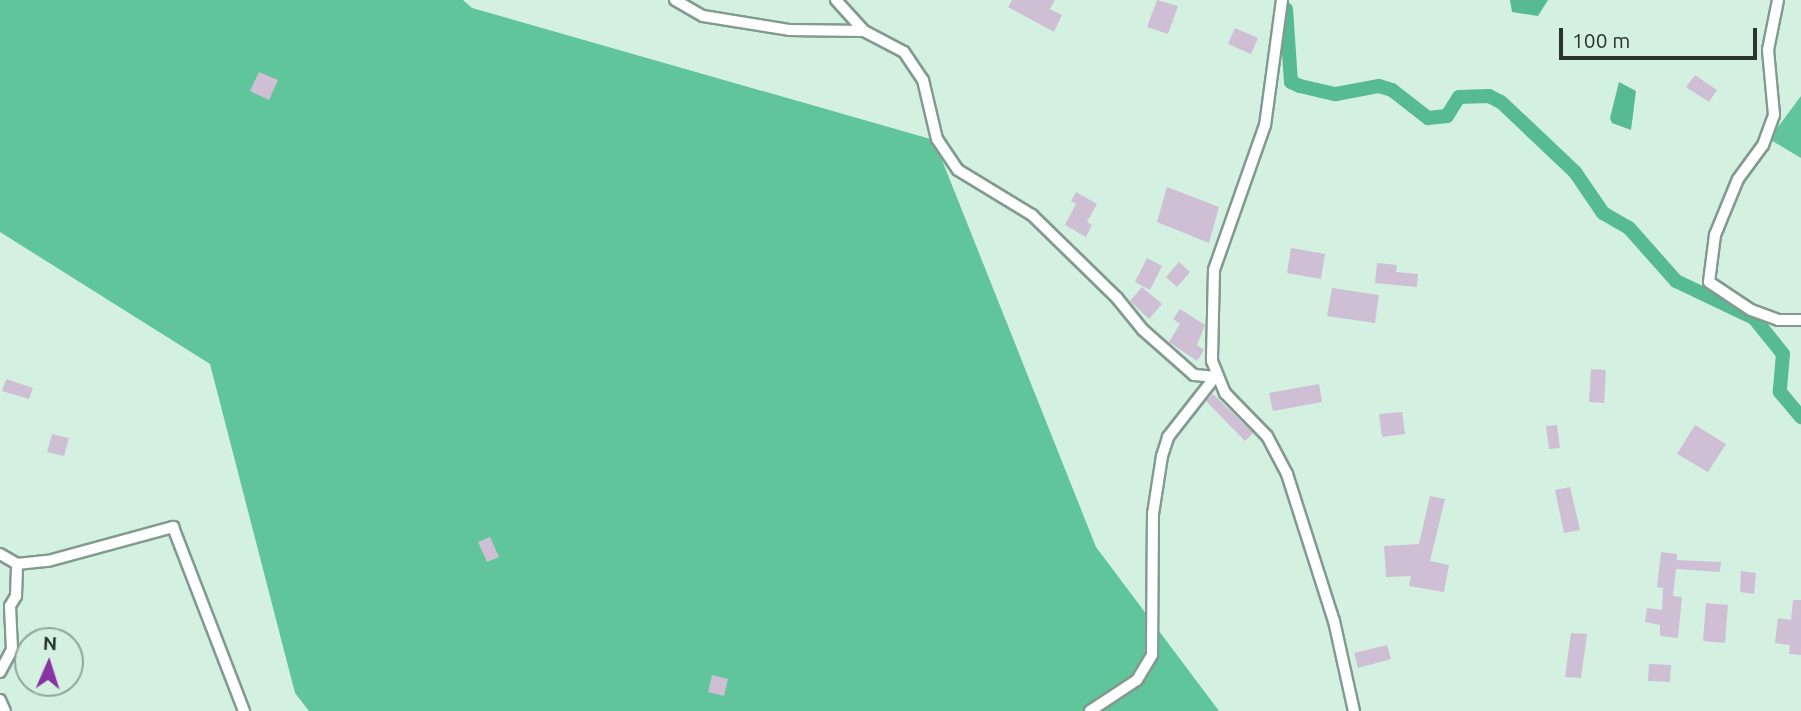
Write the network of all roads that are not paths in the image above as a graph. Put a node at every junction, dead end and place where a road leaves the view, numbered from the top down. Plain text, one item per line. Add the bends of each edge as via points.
1 (675, 0) edge
2 (836, 0) edge
3 (1778, 0) edge
4 (1281, 6) edge
5 (863, 31) junction
6 (1801, 320) edge
7 (1215, 377) junction
8 (0, 554) edge
9 (17, 564) junction
10 (0, 673) edge
11 (0, 700) edge
12 (5, 711) edge
13 (244, 711) edge
14 (1090, 711) edge
15 (1354, 711) edge

1 - 5 street via 703,16 789,30
2 - 5 street
3 - 6 street via 1768,50 1774,114 1763,145 1738,179 1714,235 1709,282 1751,310 1778,320
4 - 7 street via 1265,125 1214,270
5 - 7 street via 904,52 923,80 937,139 958,170 1032,215 1143,330 1194,375
7 - 14 street via 1168,437 1156,483 1152,655 1138,680
7 - 15 street via 1267,436 1287,474 1334,621
8 - 9 street
9 - 10 street via 16,596 10,606 12,649
9 - 13 street via 48,561 173,527
11 - 12 street

